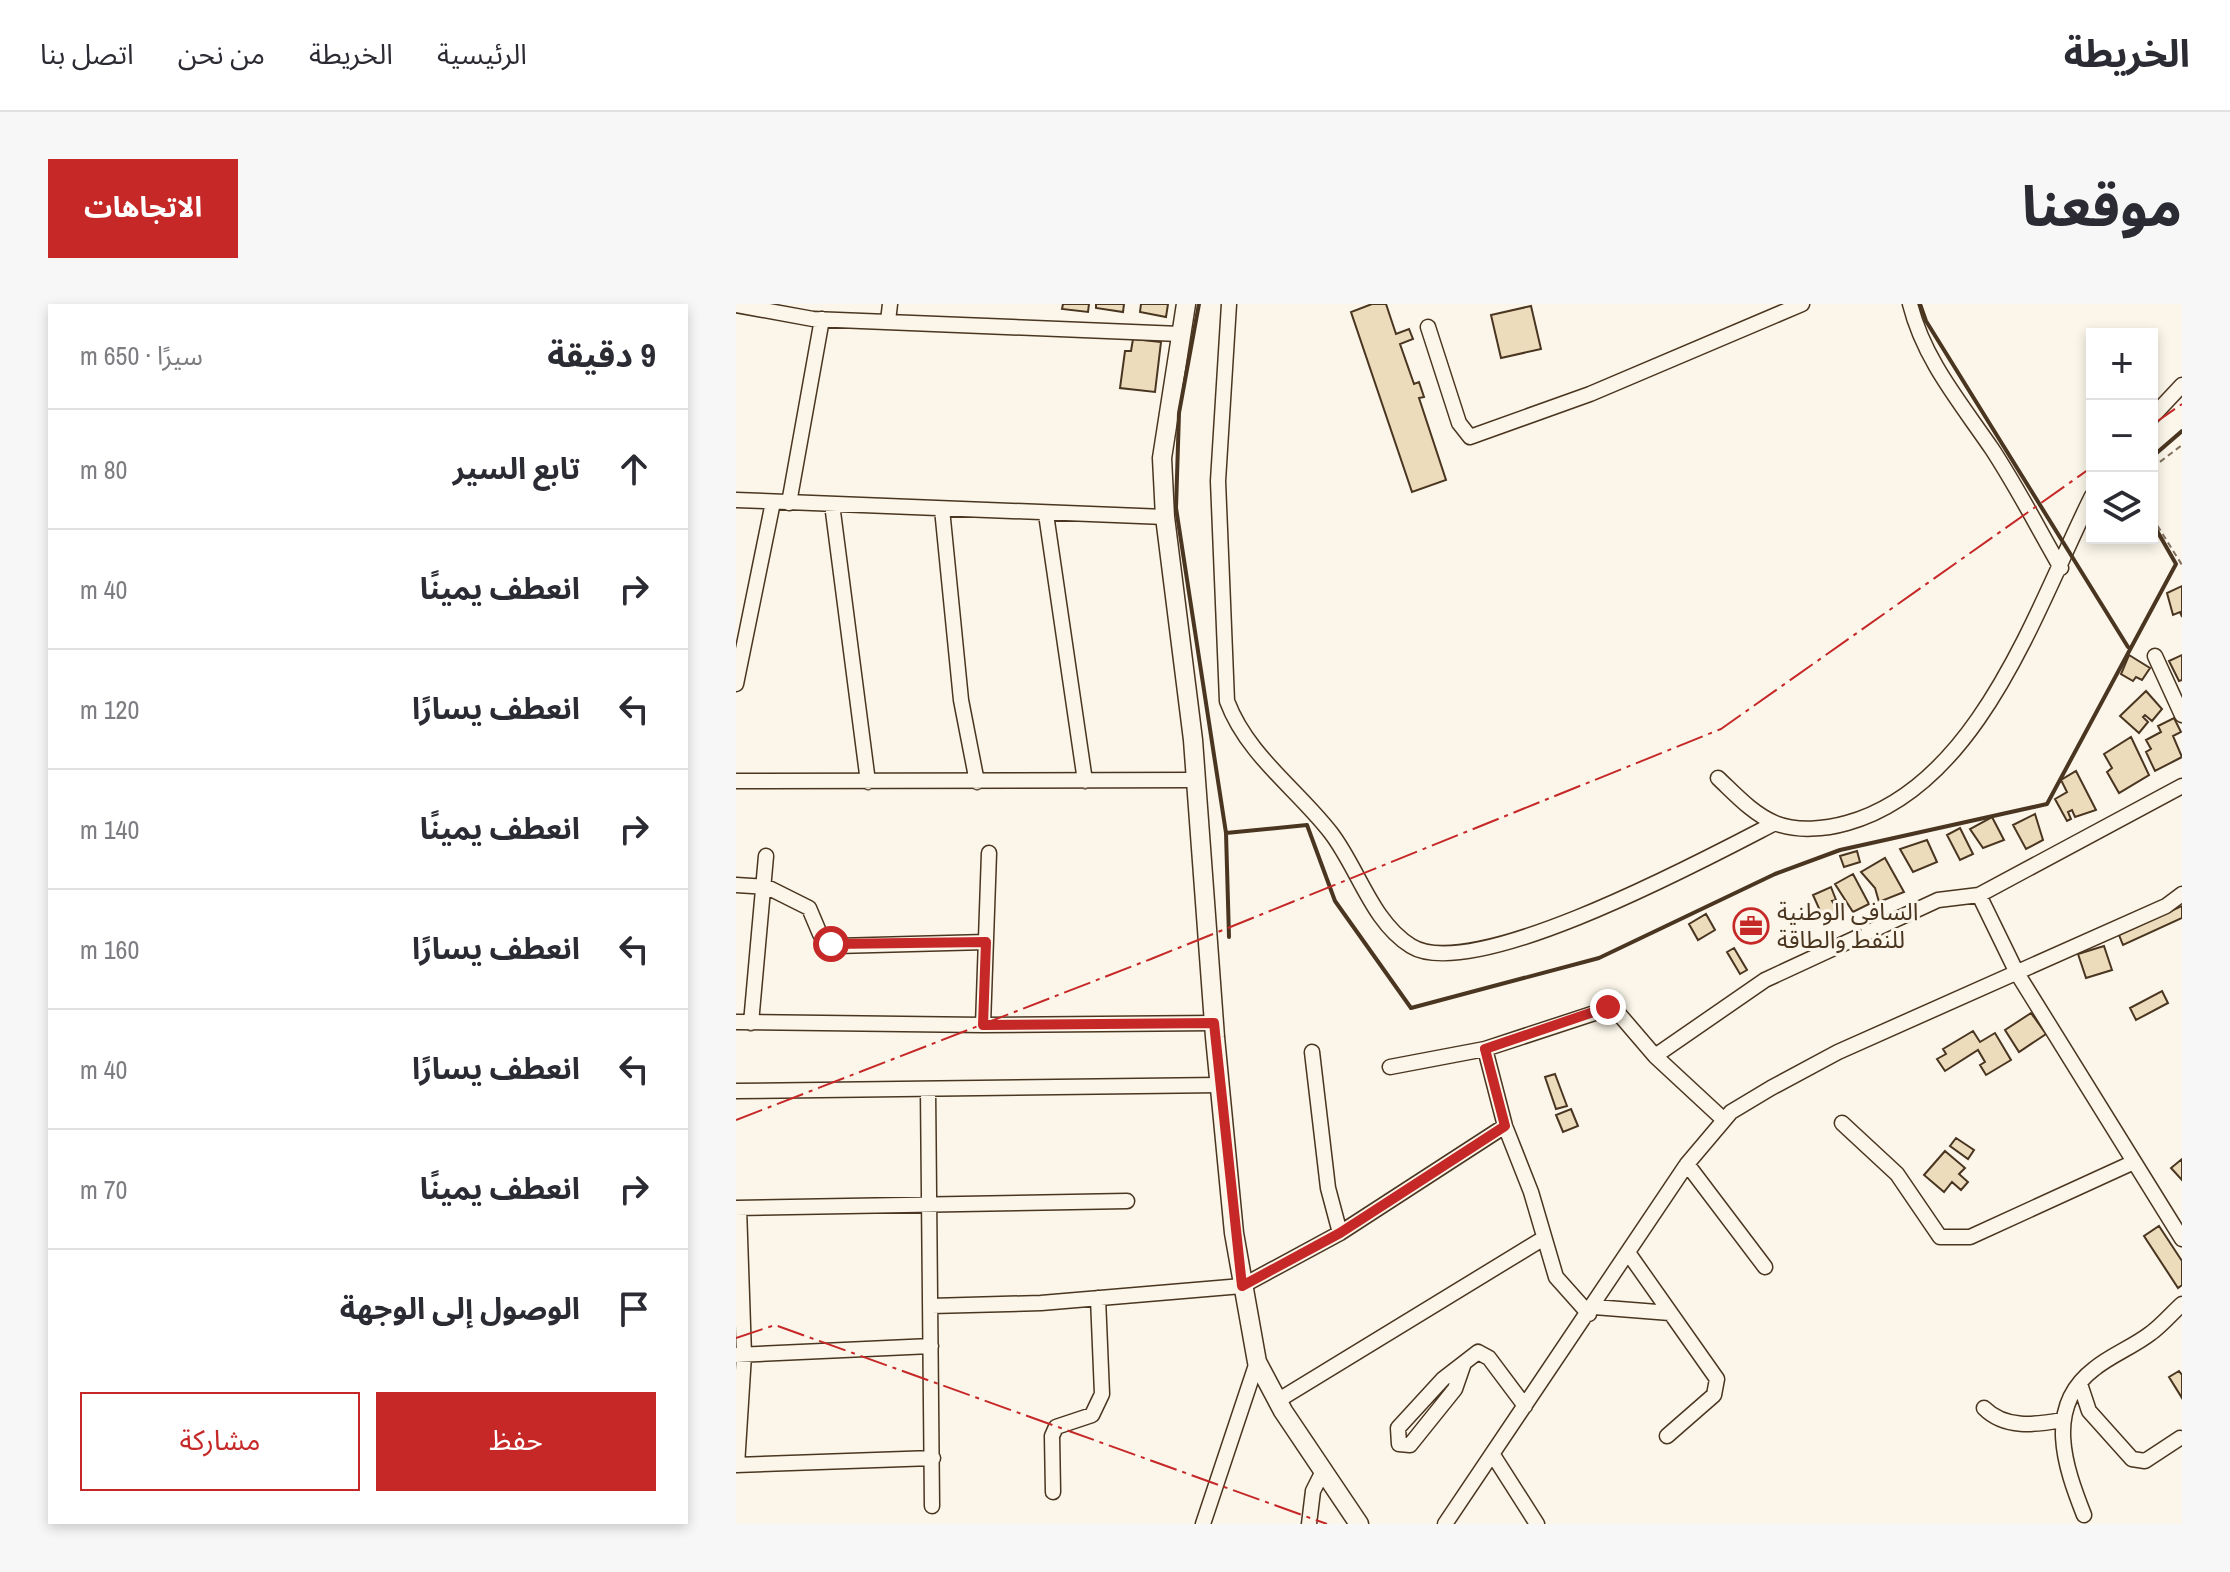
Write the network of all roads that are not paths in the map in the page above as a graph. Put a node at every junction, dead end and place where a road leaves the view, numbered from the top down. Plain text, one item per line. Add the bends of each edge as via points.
1 (890, 304) edge
2 (1186, 304) edge
3 (1229, 304) edge
4 (1802, 304) edge
5 (1910, 304) edge
6 (736, 305) edge
7 (767, 308) edge
8 (822, 319) junction
9 (888, 321) junction
10 (1428, 327) dead end
11 (1180, 334) junction
12 (2182, 385) edge
13 (2158, 411) edge
14 (736, 500) edge
15 (773, 502) junction
16 (789, 503) junction
17 (832, 504) junction
18 (942, 509) junction
19 (2086, 510) edge
20 (1046, 514) junction
21 (1165, 517) junction
22 (2061, 568) junction
23 (2155, 656) dead end
24 (736, 684) edge
25 (2182, 715) edge
26 (1718, 778) dead end
27 (1196, 780) junction
28 (736, 781) edge
29 (1085, 781) junction
30 (868, 782) junction
31 (977, 782) junction
32 (2182, 786) edge
33 (1775, 823) junction
34 (989, 853) dead end
35 (766, 856) dead end
36 (736, 885) edge
37 (763, 886) junction
38 (2182, 894) edge
39 (1979, 895) junction
40 (986, 942) junction
41 (2017, 973) junction
42 (744, 1022) edge
43 (1214, 1023) junction
44 (983, 1025) junction
45 (1485, 1049) junction
46 (1312, 1052) dead end
47 (1655, 1056) junction
48 (1390, 1067) dead end
49 (1220, 1085) junction
50 (928, 1090) junction
51 (736, 1091) edge
52 (1724, 1120) junction
53 (1842, 1123) dead end
54 (1505, 1126) junction
55 (2134, 1162) junction
56 (1687, 1164) junction
57 (1127, 1201) dead end
58 (931, 1205) junction
59 (738, 1208) edge
60 (1340, 1233) junction
61 (1544, 1238) junction
62 (2182, 1239) edge
63 (1629, 1254) junction
64 (1765, 1267) dead end
65 (1242, 1286) junction
66 (1098, 1298) junction
67 (2182, 1304) edge
68 (931, 1306) junction
69 (1591, 1310) junction
70 (1670, 1313) junction
71 (931, 1346) junction
72 (740, 1355) edge
73 (1257, 1362) junction
74 (1464, 1363) junction
75 (2080, 1384) junction
76 (1277, 1401) junction
77 (1525, 1406) junction
78 (1984, 1408) dead end
79 (2062, 1420) junction
80 (1667, 1436) dead end
81 (2180, 1438) edge
82 (1493, 1455) junction
83 (933, 1458) junction
84 (737, 1465) edge
85 (1323, 1471) junction
86 (1053, 1492) dead end
87 (932, 1506) dead end
88 (2084, 1515) dead end
89 (1203, 1524) edge
90 (1309, 1524) edge
91 (1359, 1524) edge
92 (1445, 1524) edge
93 (1537, 1524) edge

1 - 9 street
2 - 11 main road
3 - 33 street via 1218,481 1227,701 1271,769 1330,831 1381,916 1409,945 1427,954 1467,953 1541,930 1599,909
4 - 10 street via 1590,394 1470,437 1459,423
5 - 22 street via 1945,384 1993,451
6 - 7 street
7 - 8 street
8 - 9 street
8 - 16 street
9 - 11 street
11 - 21 main road via 1162,458
12 - 13 street
14 - 15 street
15 - 16 street
15 - 24 street
16 - 17 street
17 - 18 street
17 - 30 street
18 - 20 street
18 - 31 street via 961,700
19 - 22 street
20 - 21 street
20 - 29 street
21 - 27 main road
22 - 33 street via 1985,706 1934,772 1866,818 1804,828
23 - 25 street
26 - 33 street
27 - 29 street
27 - 43 main road
28 - 30 street
29 - 31 street
30 - 31 street
32 - 39 street
34 - 40 street
35 - 37 street
36 - 37 street
37 - 40 street via 809,908 820,934 836,946
37 - 42 street
38 - 41 street
39 - 41 street
39 - 47 street via 1938,900 1765,980
40 - 44 street
41 - 52 street via 1838,1052
41 - 55 street
42 - 44 street
43 - 44 street
43 - 49 main road
45 - 47 street via 1608,1007 1619,1012
45 - 48 street
45 - 54 street
46 - 60 street via 1328,1188
47 - 52 street
49 - 50 street
49 - 65 main road
50 - 51 street
50 - 58 street
52 - 56 street
53 - 55 street via 1897,1174 1940,1237 1970,1237
54 - 60 street
54 - 61 street
55 - 62 street
56 - 63 street
56 - 64 street
57 - 58 street
58 - 59 street
58 - 68 street
59 - 72 street
60 - 65 street
61 - 69 street via 1556,1277
61 - 76 street
63 - 69 street
63 - 70 street
65 - 66 street
65 - 73 main road
66 - 68 street
66 - 86 street via 1102,1394 1092,1415 1056,1427
67 - 75 street via 2153,1332 2092,1370
68 - 71 street
69 - 70 street
69 - 77 street
70 - 80 street via 1718,1384 1714,1395
71 - 72 street
71 - 83 street
72 - 84 street
73 - 76 main road
73 - 89 street
74 - 74 street via 1455,1389 1410,1445 1399,1444 1398,1428
74 - 77 street via 1484,1353
75 - 79 street
75 - 81 street via 2089,1411 2132,1459 2145,1461
76 - 85 main road
77 - 82 street
78 - 79 street via 2008,1422 2036,1425
79 - 88 street via 2066,1470
82 - 92 street
82 - 93 street
83 - 84 street
83 - 87 street
85 - 90 street via 1313,1491
85 - 91 main road

